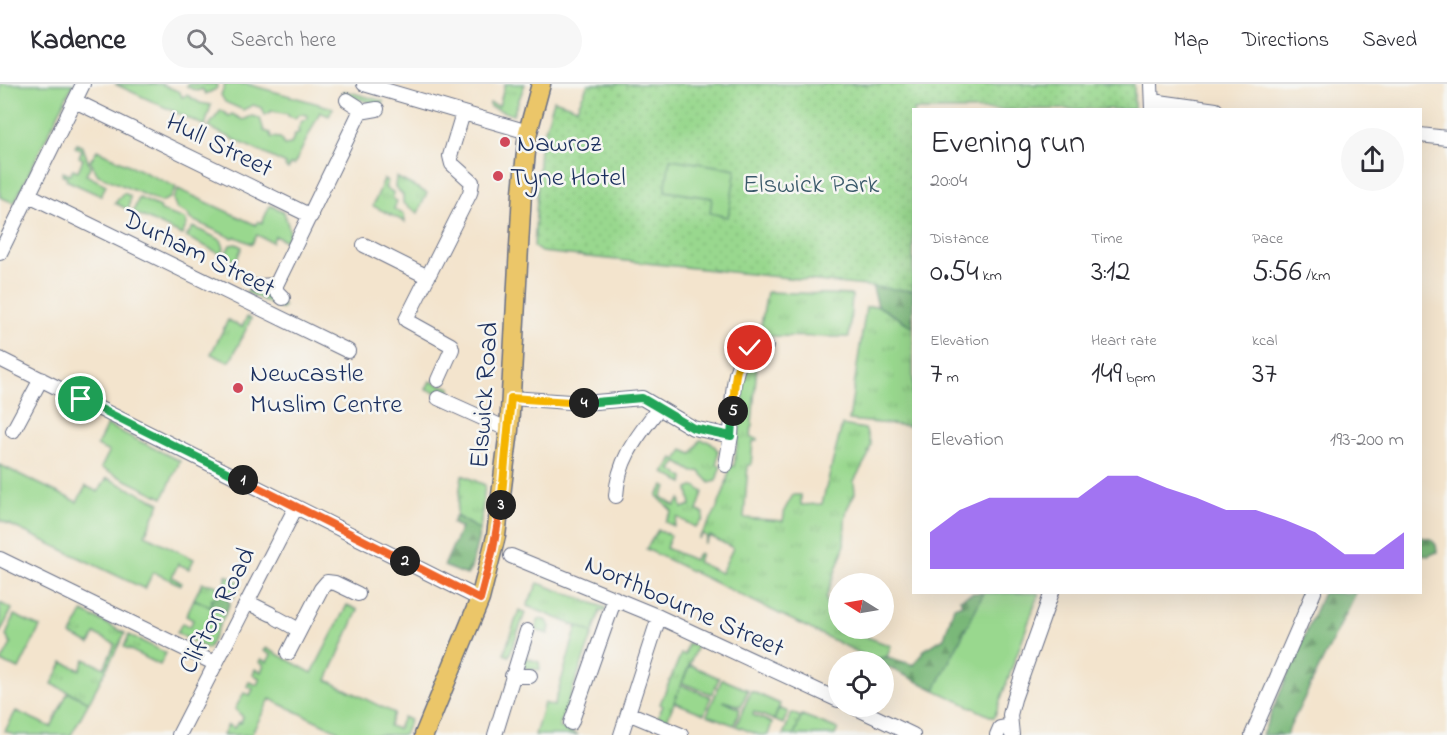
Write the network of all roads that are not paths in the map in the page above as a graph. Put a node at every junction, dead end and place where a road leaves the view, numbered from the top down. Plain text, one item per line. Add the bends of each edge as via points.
1 (83, 84) edge
2 (541, 84) edge
3 (1151, 84) edge
4 (373, 85) edge
5 (347, 100) dead end
6 (75, 101) junction
7 (1152, 105) edge
8 (1190, 108) edge
9 (377, 109) dead end
10 (360, 112) junction
11 (463, 113) junction
12 (528, 132) junction
13 (1422, 135) edge
14 (1447, 138) edge
15 (29, 195) junction
16 (311, 216) junction
17 (364, 244) dead end
18 (0, 253) edge
19 (428, 277) junction
20 (276, 285) junction
21 (257, 286) dead end
22 (283, 298) dead end
23 (766, 346) dead end
24 (348, 351) dead end
25 (0, 359) edge
26 (41, 379) junction
27 (438, 380) dead end
28 (438, 398) dead end
29 (511, 398) junction
30 (659, 408) junction
31 (13, 430) dead end
32 (509, 430) junction
33 (731, 436) junction
34 (726, 465) dead end
35 (616, 496) dead end
36 (296, 507) junction
37 (510, 556) dead end
38 (0, 559) edge
39 (358, 594) dead end
40 (1051, 594) edge
41 (1313, 594) edge
42 (615, 598) junction
43 (480, 599) junction
44 (246, 602) junction
45 (659, 617) junction
46 (299, 630) junction
47 (527, 631) dead end
48 (288, 653) dead end
49 (216, 664) junction
50 (512, 676) junction
51 (530, 676) dead end
52 (828, 695) edge
53 (628, 713) junction
54 (875, 717) edge
55 (571, 723) dead end
56 (1011, 730) edge
57 (179, 735) edge
58 (424, 735) edge
59 (495, 735) edge
60 (621, 735) edge
61 (681, 735) edge
62 (913, 735) edge
63 (997, 735) edge
64 (1252, 735) edge

1 - 6 street
2 - 12 main road, Elswick Road
3 - 7 street
4 - 11 street
5 - 10 street
6 - 15 street
6 - 16 street, Hull Street
7 - 8 street
9 - 10 street
10 - 16 street
11 - 12 street
11 - 19 street via 450,156 452,164 472,182 470,193
12 - 29 main road, Elswick Road
13 - 14 street
15 - 18 street
15 - 24 street, Durham Street
16 - 20 street
17 - 19 street
19 - 27 street via 406,320 451,345
20 - 21 street
20 - 22 street
23 - 33 street via 750,348 737,366
25 - 26 street
26 - 31 street
26 - 36 street
28 - 32 street
29 - 30 street via 584,403 633,397
29 - 32 main road, Elswick Road
30 - 33 street via 693,428
30 - 35 street via 624,456
32 - 43 main road, Elswick Road via 496,536
33 - 34 street
36 - 43 street
36 - 44 street, Clifton Road
37 - 42 street, Northbourne Street
38 - 49 street
39 - 46 street via 327,582
40 - 56 street via 1014,699
41 - 64 street
42 - 45 street, Northbourne Street
42 - 55 street
43 - 58 main road, Elswick Road
44 - 46 street
44 - 49 street, Clifton Road
45 - 52 street, Northbourne Street
45 - 53 street
46 - 48 street
47 - 50 street
49 - 57 street, Clifton Road
50 - 51 street
50 - 59 street
53 - 60 street
53 - 61 street
54 - 62 street
56 - 63 street via 1000,728

